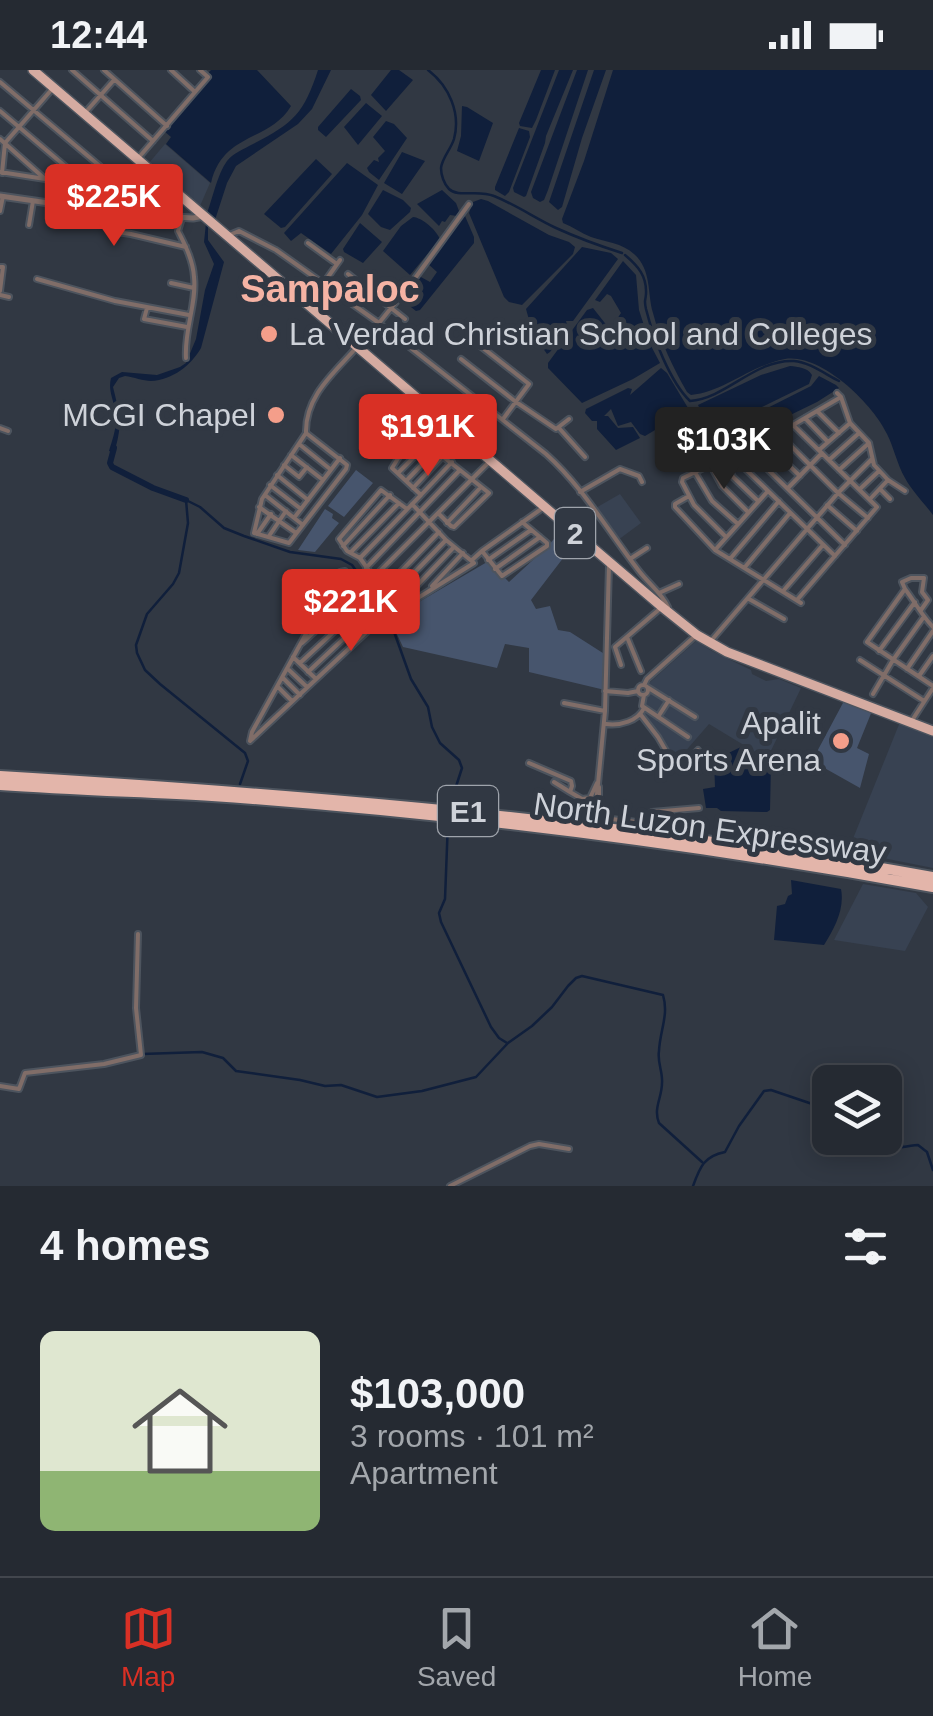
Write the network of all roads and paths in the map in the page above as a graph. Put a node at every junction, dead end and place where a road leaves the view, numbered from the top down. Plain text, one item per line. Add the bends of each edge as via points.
1 (32, 70) edge
2 (72, 70) edge
3 (104, 70) edge
4 (170, 70) edge
5 (200, 70) edge
6 (115, 79) junction
7 (0, 82) edge
8 (53, 88) junction
9 (195, 92) junction
10 (101, 95) junction
11 (176, 102) dead end
12 (182, 107) junction
13 (34, 110) junction
14 (0, 111) edge
15 (84, 114) junction
16 (167, 126) junction
17 (19, 127) junction
18 (3, 141) edge
19 (154, 141) junction
20 (137, 160) junction
21 (101, 167) dead end
22 (148, 169) junction
23 (1, 172) edge
24 (46, 178) junction
25 (80, 184) junction
26 (106, 188) junction
27 (1, 196) edge
28 (33, 201) junction
29 (469, 204) dead end
30 (0, 210) edge
31 (109, 212) junction
32 (182, 218) junction
33 (207, 219) junction
34 (29, 225) dead end
35 (227, 236) junction
36 (308, 242) dead end
37 (186, 246) junction
38 (0, 267) edge
39 (348, 274) dead end
40 (37, 279) dead end
41 (171, 283) dead end
42 (323, 284) junction
43 (194, 288) junction
44 (0, 290) edge
45 (9, 297) dead end
46 (147, 308) junction
47 (392, 308) junction
48 (189, 315) junction
49 (406, 318) dead end
50 (379, 323) junction
51 (187, 327) junction
52 (474, 341) dead end
53 (357, 347) junction
54 (186, 358) dead end
55 (461, 358) dead end
56 (516, 402) junction
57 (818, 412) junction
58 (806, 418) junction
59 (503, 419) junction
60 (568, 419) dead end
61 (850, 423) junction
62 (793, 425) junction
63 (0, 428) edge
64 (558, 428) junction
65 (8, 431) dead end
66 (778, 432) junction
67 (306, 433) junction
68 (839, 433) junction
69 (858, 434) junction
70 (418, 436) junction
71 (762, 440) junction
72 (828, 442) junction
73 (869, 443) junction
74 (298, 444) junction
75 (427, 444) junction
76 (746, 448) junction
77 (435, 450) junction
78 (402, 452) junction
79 (820, 452) junction
80 (291, 455) junction
81 (731, 455) junction
82 (443, 456) junction
83 (585, 457) dead end
84 (340, 458) junction
85 (724, 458) junction
86 (872, 458) junction
87 (489, 459) junction
88 (829, 460) junction
89 (452, 462) junction
90 (710, 464) junction
91 (812, 464) junction
92 (284, 466) junction
93 (307, 467) junction
94 (461, 469) junction
95 (331, 470) junction
96 (839, 470) junction
97 (879, 471) junction
98 (695, 472) junction
99 (398, 473) junction
100 (277, 475) junction
101 (800, 476) junction
102 (471, 478) junction
103 (323, 480) junction
104 (850, 480) junction
105 (888, 480) junction
106 (406, 481) junction
107 (642, 482) dead end
108 (270, 485) junction
109 (482, 487) junction
110 (413, 488) junction
111 (788, 488) junction
112 (859, 489) junction
113 (880, 489) junction
114 (316, 490) junction
115 (768, 491) junction
116 (904, 491) dead end
117 (580, 492) junction
118 (838, 492) junction
119 (265, 495) junction
120 (420, 495) junction
121 (390, 496) junction
122 (688, 496) junction
123 (324, 498) junction
124 (870, 499) junction
125 (890, 499) dead end
126 (308, 500) junction
127 (758, 501) junction
128 (779, 501) junction
129 (399, 503) junction
130 (412, 504) junction
131 (827, 506) junction
132 (260, 507) junction
133 (544, 507) junction
134 (301, 509) junction
135 (407, 509) junction
136 (286, 512) junction
137 (420, 512) junction
138 (748, 512) junction
139 (790, 513) junction
140 (271, 514) junction
141 (438, 514) junction
142 (818, 516) junction
143 (294, 518) junction
144 (868, 518) junction
145 (280, 520) junction
146 (429, 522) junction
147 (522, 522) junction
148 (447, 523) junction
149 (738, 524) junction
150 (304, 525) junction
151 (531, 530) junction
152 (807, 530) junction
153 (857, 531) junction
154 (438, 532) junction
155 (257, 534) junction
156 (296, 534) junction
157 (268, 536) junction
158 (540, 537) junction
159 (726, 537) junction
160 (446, 540) junction
161 (823, 545) junction
162 (845, 545) junction
163 (342, 546) junction
164 (455, 546) junction
165 (647, 548) dead end
166 (482, 550) junction
167 (716, 550) junction
168 (352, 552) junction
169 (463, 553) junction
170 (835, 556) junction
171 (360, 558) junction
172 (630, 559) junction
173 (472, 560) junction
174 (488, 560) junction
175 (609, 560) junction
176 (730, 560) junction
177 (366, 568) junction
178 (744, 568) junction
179 (495, 569) junction
180 (764, 579) junction
181 (371, 580) junction
182 (334, 582) junction
183 (679, 584) dead end
184 (362, 589) junction
185 (906, 589) junction
186 (382, 590) junction
187 (428, 590) junction
188 (783, 591) junction
189 (328, 592) junction
190 (659, 593) junction
191 (352, 598) junction
192 (748, 598) junction
193 (404, 599) junction
194 (388, 600) junction
195 (366, 602) junction
196 (915, 602) junction
197 (344, 605) junction
198 (665, 610) junction
199 (921, 610) junction
200 (317, 612) junction
201 (371, 613) junction
202 (923, 618) junction
203 (784, 619) dead end
204 (328, 620) junction
205 (312, 621) junction
206 (320, 627) junction
207 (933, 629) edge
208 (697, 634) junction
209 (627, 637) junction
210 (709, 642) junction
211 (298, 646) junction
212 (880, 651) junction
213 (933, 656) edge
214 (293, 658) junction
215 (860, 660) dead end
216 (893, 660) junction
217 (300, 664) junction
218 (621, 664) dead end
219 (288, 668) junction
220 (908, 669) junction
221 (640, 671) dead end
222 (308, 672) junction
223 (884, 675) junction
224 (919, 676) junction
225 (282, 678) junction
226 (316, 679) junction
227 (646, 686) junction
228 (278, 687) junction
229 (307, 687) junction
230 (933, 687) edge
231 (638, 690) junction
232 (605, 691) junction
233 (873, 694) dead end
234 (300, 695) junction
235 (644, 696) junction
236 (670, 700) junction
237 (292, 701) junction
238 (924, 702) junction
239 (564, 704) dead end
240 (266, 708) junction
241 (644, 708) junction
242 (605, 710) junction
243 (641, 714) junction
244 (276, 716) junction
245 (658, 717) junction
246 (695, 717) dead end
247 (911, 722) junction
248 (604, 724) junction
249 (933, 731) edge
250 (688, 737) dead end
251 (698, 750) dead end
252 (529, 763) dead end
253 (0, 776) edge
254 (554, 782) dead end
255 (597, 783) junction
256 (0, 786) edge
257 (570, 792) junction
258 (699, 808) dead end
259 (595, 815) dead end
260 (827, 868) junction
261 (933, 878) edge
262 (866, 885) dead end
263 (933, 888) edge
264 (912, 892) dead end
265 (138, 934) dead end
266 (0, 1086) edge
267 (569, 1148) dead end
268 (450, 1186) edge

1 - 8 highway, 2
2 - 10 street
3 - 6 street
4 - 9 street
5 - 9 street via 208,78
6 - 10 street
6 - 16 street
7 - 13 street
8 - 13 street
8 - 15 highway, 2
9 - 12 street
10 - 15 street
10 - 19 street
11 - 12 street
12 - 16 street
13 - 17 street
13 - 21 street
14 - 17 street
15 - 20 highway, 2
16 - 19 street
17 - 18 street
17 - 25 street
18 - 23 street
18 - 24 street
19 - 20 street
20 - 22 highway, 2
22 - 26 street via 128,192
22 - 33 highway, 2
23 - 24 street
24 - 25 street
25 - 26 street
26 - 31 street
27 - 28 street
27 - 30 street
28 - 31 street
28 - 34 street
29 - 47 street
31 - 32 street
31 - 37 street via 110,231
32 - 33 street
32 - 37 street via 178,230
33 - 35 highway, 2
35 - 42 street via 246,234
35 - 53 highway, 2
36 - 42 street via 338,262
37 - 43 street
38 - 44 street
39 - 47 street
40 - 46 street
41 - 43 street
42 - 50 street
43 - 48 street
44 - 45 street
46 - 48 street
46 - 51 street via 144,319
47 - 49 street
47 - 50 street
48 - 51 street
50 - 59 street
51 - 54 street
52 - 56 street via 529,384
53 - 67 street via 313,397
53 - 87 highway, 2
55 - 56 street
56 - 59 street
56 - 64 street
57 - 58 street
57 - 61 street via 839,395
57 - 68 street
58 - 62 street
58 - 72 street
59 - 117 street via 560,466
60 - 64 street
61 - 68 street
61 - 69 street
62 - 66 street
62 - 79 street
63 - 65 street
64 - 83 street
66 - 71 street
66 - 91 street
67 - 74 street
67 - 84 street
68 - 72 street
69 - 73 street
69 - 88 street
70 - 75 street
70 - 78 street
70 - 78 street via 408,429 393,442
71 - 76 street
71 - 101 street
72 - 79 street
73 - 86 street
73 - 96 street
74 - 80 street
74 - 95 street
75 - 77 street
75 - 99 street
76 - 81 street
76 - 111 street
77 - 82 street
77 - 106 street
78 - 99 street via 392,466
79 - 88 street
79 - 91 street
80 - 92 street
80 - 93 street
81 - 85 street
81 - 115 street
82 - 89 street
82 - 110 street
84 - 95 street
84 - 123 street via 346,469
85 - 90 street
85 - 127 street
86 - 97 street
86 - 104 street
87 - 102 street
87 - 133 highway, 2
88 - 96 street
89 - 94 street
89 - 120 street
90 - 98 street
90 - 138 street
91 - 101 street
91 - 118 street
92 - 93 street via 298,477
92 - 100 street
93 - 103 street
94 - 102 street
94 - 137 street
95 - 103 street
96 - 104 street
97 - 105 street
97 - 112 street
98 - 122 street via 682,480
98 - 149 street via 712,501
99 - 106 street
100 - 108 street
100 - 126 street
101 - 111 street
102 - 109 street
102 - 141 street
103 - 114 street
104 - 112 street
104 - 118 street
105 - 113 street
105 - 116 street
106 - 110 street
107 - 117 street via 620,469
108 - 119 street
108 - 134 street
109 - 148 street
109 - 148 street via 488,495 454,526
110 - 120 street
111 - 142 street
112 - 124 street
113 - 124 street
113 - 125 street
114 - 123 street
114 - 126 street
115 - 127 street
115 - 128 street
117 - 172 street
118 - 131 street
118 - 144 street
119 - 132 street
119 - 136 street
120 - 130 street
121 - 129 street
121 - 163 street
121 - 163 street via 380,491 339,538
122 - 159 street
122 - 167 street via 674,505
123 - 150 street
124 - 144 street via 876,506
126 - 134 street
127 - 138 street
128 - 139 street
128 - 176 street
129 - 135 street
129 - 168 street
130 - 135 street
130 - 137 street
131 - 142 street
131 - 153 street
132 - 140 street
132 - 155 street
133 - 147 street
133 - 175 highway, 2
134 - 143 street
135 - 171 street
136 - 143 street
136 - 145 street
137 - 146 street
137 - 177 street
138 - 149 street
139 - 152 street
139 - 178 street
140 - 145 street
140 - 155 street
141 - 146 street
141 - 148 street
142 - 152 street
142 - 162 street
143 - 150 street
144 - 153 street
145 - 156 street
145 - 157 street
146 - 154 street
146 - 181 street
147 - 151 street
147 - 166 street
149 - 159 street
150 - 156 street
151 - 158 street
151 - 174 street
152 - 161 street
152 - 180 street
153 - 162 street
154 - 160 street
154 - 186 street
155 - 157 street
156 - 157 street via 288,544
158 - 179 street
158 - 179 street via 547,546 508,574
159 - 167 street
160 - 164 street
160 - 194 street
161 - 170 street
161 - 188 street
162 - 170 street
163 - 168 street
164 - 169 street
164 - 193 street
165 - 172 street
166 - 173 street
166 - 174 street
167 - 176 street
168 - 171 street
169 - 173 street
169 - 187 street
170 - 188 street via 799,601
171 - 177 street
172 - 190 street
173 - 187 street
174 - 179 street
175 - 198 highway, 2
175 - 232 street
176 - 178 street
177 - 181 street
178 - 180 street
180 - 188 street
180 - 192 street
181 - 184 street
181 - 186 street
182 - 184 street via 345,571
182 - 189 street
182 - 191 street
183 - 190 street
184 - 191 street
184 - 195 street
185 - 196 street
185 - 199 street via 904,580 924,578 928,600
185 - 212 street via 867,641
186 - 194 street
187 - 193 street via 413,601
189 - 197 street
189 - 200 street
190 - 198 street
191 - 197 street
192 - 203 street
192 - 210 street
193 - 194 street
195 - 201 street
195 - 217 street
196 - 199 street
196 - 212 street
197 - 204 street
198 - 208 highway, 2
198 - 209 street
199 - 202 street
200 - 204 street
200 - 205 street
201 - 222 street
201 - 226 street via 373,626
202 - 207 street
202 - 216 street
204 - 206 street
205 - 206 street
205 - 211 street
206 - 211 street
207 - 220 street
208 - 210 highway, 2
208 - 227 street
209 - 218 street via 615,648
209 - 221 street
210 - 247 highway, 2
211 - 214 street
212 - 216 street
213 - 224 street
214 - 217 street
214 - 219 street
215 - 223 street
216 - 220 street
216 - 223 street
217 - 222 street
219 - 225 street
219 - 229 street
220 - 224 street
222 - 226 street
223 - 233 street
223 - 238 street
224 - 230 street
225 - 228 street
225 - 234 street
226 - 229 street
227 - 231 street
227 - 235 street
227 - 236 street
228 - 237 street
228 - 240 street
229 - 234 street
230 - 238 street
231 - 232 street
231 - 235 street
232 - 242 street
234 - 237 street
235 - 241 street
236 - 245 street
236 - 246 street
237 - 244 street
238 - 247 street
239 - 242 street
240 - 244 street
240 - 244 street via 250,741
241 - 243 street
241 - 245 street
242 - 248 street
243 - 248 street
243 - 251 street via 672,762 685,763
245 - 250 street
247 - 249 highway, 2
248 - 255 street
252 - 257 street via 568,779
253 - 261 highway, North Luzon Expressway / E1 via 476,812
254 - 257 street
255 - 257 street via 585,800
255 - 258 street via 601,817 645,823 652,812
255 - 259 street
256 - 260 highway, North Luzon Expressway / E1 via 212,796 441,818
260 - 262 highway
260 - 263 highway, North Luzon Expressway / E1
263 - 264 highway
265 - 266 street via 141,1055 25,1073 18,1089
267 - 268 street via 530,1146

